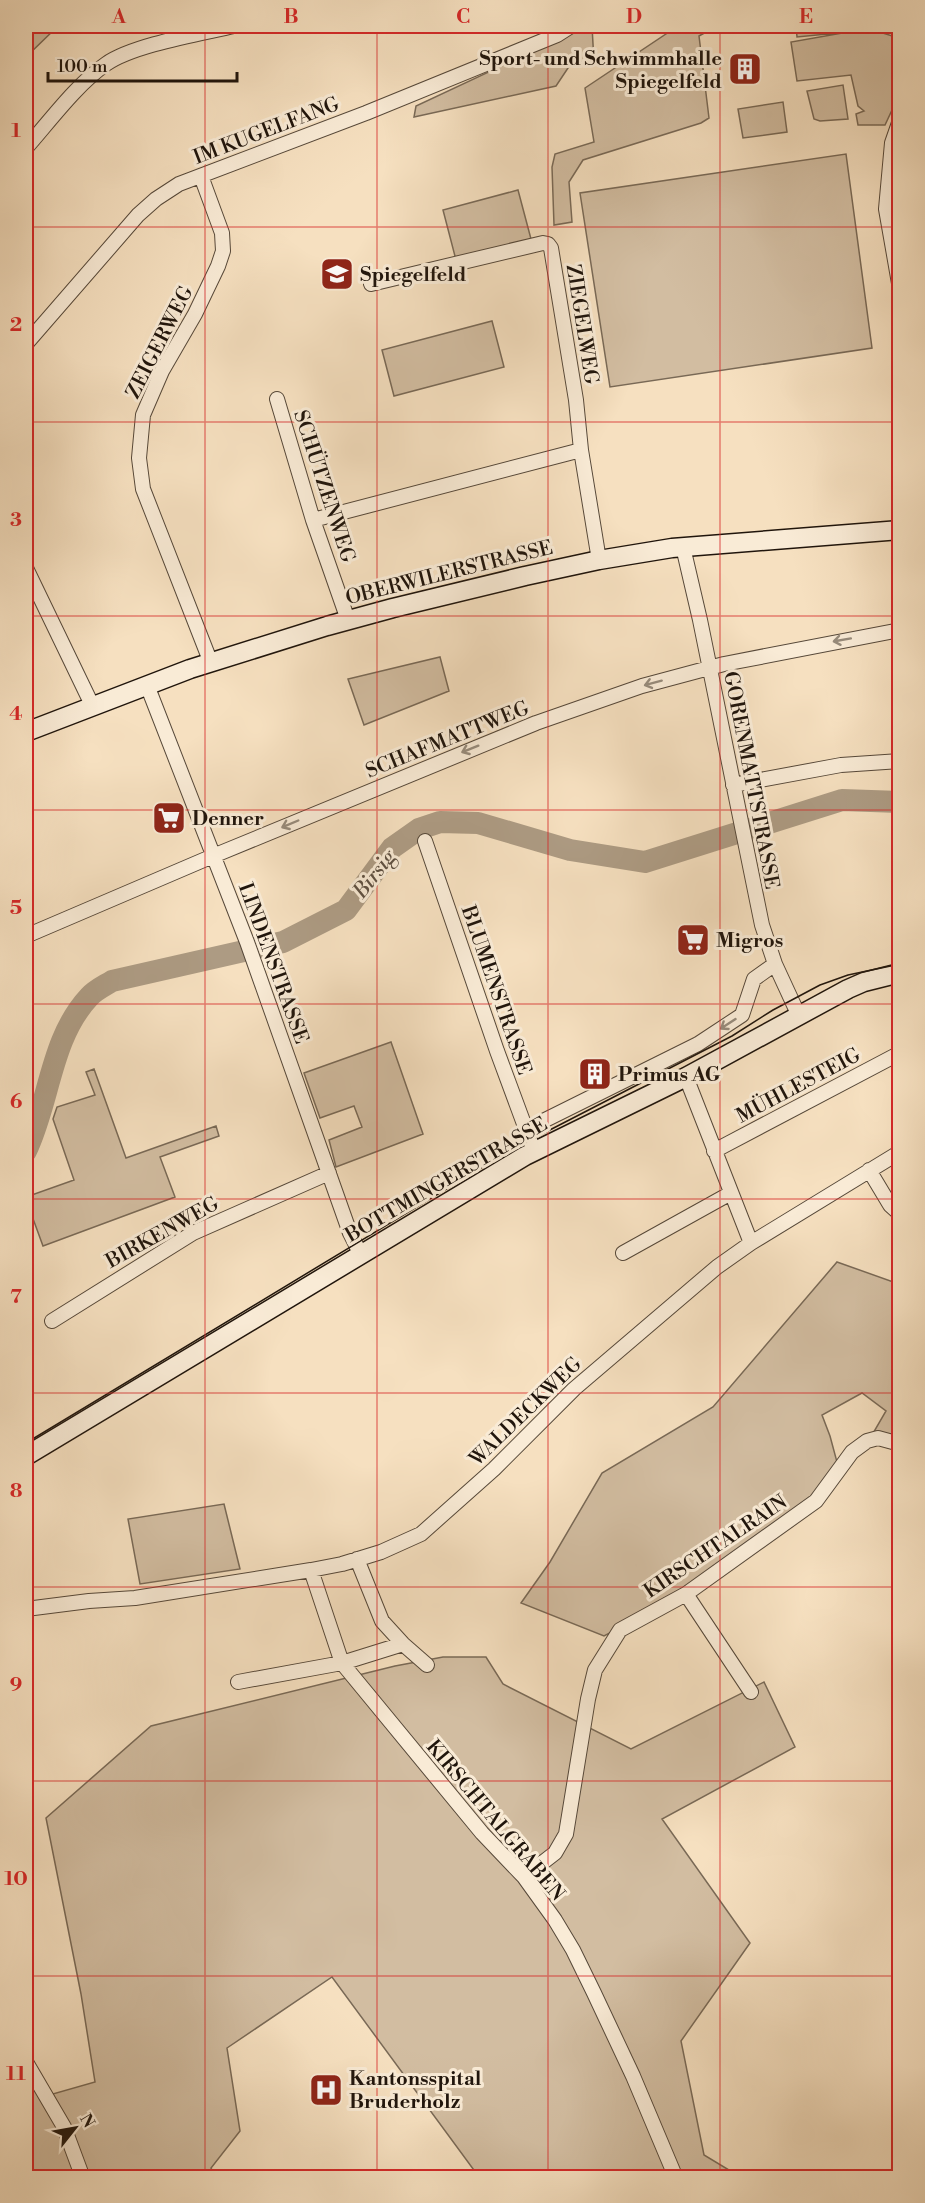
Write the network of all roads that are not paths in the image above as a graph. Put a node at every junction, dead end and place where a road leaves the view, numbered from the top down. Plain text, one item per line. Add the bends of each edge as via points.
1 (234, 26) edge
2 (571, 26) edge
3 (900, 120) edge
4 (26, 148) edge
5 (201, 176) junction
6 (371, 284) dead end
7 (900, 289) edge
8 (26, 344) edge
9 (277, 399) dead end
10 (581, 450) junction
11 (314, 520) junction
12 (900, 530) edge
13 (683, 547) junction
14 (599, 560) junction
15 (26, 568) edge
16 (348, 620) junction
17 (900, 630) edge
18 (211, 663) junction
19 (710, 668) junction
20 (147, 685) junction
21 (93, 707) junction
22 (26, 732) edge
23 (900, 761) edge
24 (733, 785) junction
25 (425, 841) dead end
26 (213, 856) junction
27 (26, 936) edge
28 (775, 964) junction
29 (900, 973) edge
30 (799, 1016) junction
31 (900, 1053) edge
32 (686, 1077) junction
33 (525, 1130) junction
34 (534, 1151) junction
35 (714, 1151) junction
36 (900, 1152) edge
37 (869, 1170) junction
38 (329, 1173) junction
39 (731, 1193) junction
40 (900, 1214) edge
41 (751, 1243) junction
42 (622, 1253) dead end
43 (361, 1255) junction
44 (52, 1321) dead end
45 (900, 1444) edge
46 (28, 1455) edge
47 (357, 1559) junction
48 (311, 1570) junction
49 (686, 1594) junction
50 (26, 1609) edge
51 (403, 1644) junction
52 (342, 1663) junction
53 (427, 1665) dead end
54 (238, 1682) dead end
55 (751, 1692) dead end
56 (524, 1877) junction
57 (26, 2062) edge
58 (83, 2178) edge
59 (676, 2178) edge

1 - 4 street via 134,50 107,63
2 - 5 street, IM KUGELFANG via 429,88
3 - 7 street via 892,143 886,209
5 - 8 street, IM KUGELFANG via 179,184 138,215
5 - 18 street, ZEIGERWEG via 222,233 224,251 143,415 139,458 143,489
6 - 10 street, ZIEGELWEG via 548,244 567,341
9 - 11 street, SCHÜTZENWEG
10 - 11 street
10 - 14 street, ZIEGELWEG
11 - 16 street, SCHÜTZENWEG
12 - 13 main road, OBERWILERSTRASSE
13 - 14 main road, OBERWILERSTRASSE
13 - 19 street, GORENMATTSTRASSE
14 - 16 main road, OBERWILERSTRASSE
15 - 21 street
16 - 18 main road, OBERWILERSTRASSE
17 -> 19 street, SCHAFMATTWEG
18 - 20 main road, OBERWILERSTRASSE
19 - 24 street, GORENMATTSTRASSE
19 -> 26 street, SCHAFMATTWEG via 642,686 536,723
20 - 21 main road, OBERWILERSTRASSE
20 - 26 street, LINDENSTRASSE
21 - 22 main road, OBERWILERSTRASSE
23 - 24 street via 841,765
24 - 28 street, GORENMATTSTRASSE via 762,926
25 - 33 street, BLUMENSTRASSE
26 - 27 street, SCHAFMATTWEG
26 - 38 street, LINDENSTRASSE
28 - 30 street, GORENMATTSTRASSE
28 -> 33 street, BOTTMINGERSTRASSE via 754,979 742,1016 698,1044
29 - 30 main road, BOTTMINGERSTRASSE via 856,986
30 - 32 main road, BOTTMINGERSTRASSE
31 - 35 street, MÜHLESTEIG
32 - 34 main road, BOTTMINGERSTRASSE
32 - 35 street
33 - 34 street, BLUMENSTRASSE
34 - 43 main road, BOTTMINGERSTRASSE
35 - 39 street
36 - 37 street, WALDECKWEG
37 - 40 street
37 - 41 street, WALDECKWEG
38 - 43 street, LINDENSTRASSE
38 - 44 street, BIRKENWEG via 193,1233
39 - 41 street
39 - 42 street
41 - 47 street, WALDECKWEG via 717,1267 574,1389 494,1469 421,1534
43 - 46 main road, BOTTMINGERSTRASSE
45 - 49 street, KIRSCHTALRAIN via 878,1438 867,1441 852,1452 816,1501
47 - 48 street, WALDECKWEG
47 - 51 street via 382,1621
48 - 50 street, WALDECKWEG via 135,1598
48 - 52 street, KIRSCHTALGRABEN
49 - 55 street
49 - 56 street, KIRSCHTALRAIN via 620,1630 596,1670 566,1834 555,1853
51 - 52 street
51 - 53 street
52 - 54 street
52 - 56 street, KIRSCHTALGRABEN via 482,1833
56 - 59 street, KIRSCHTALGRABEN via 573,1950
57 - 58 street via 64,2127

